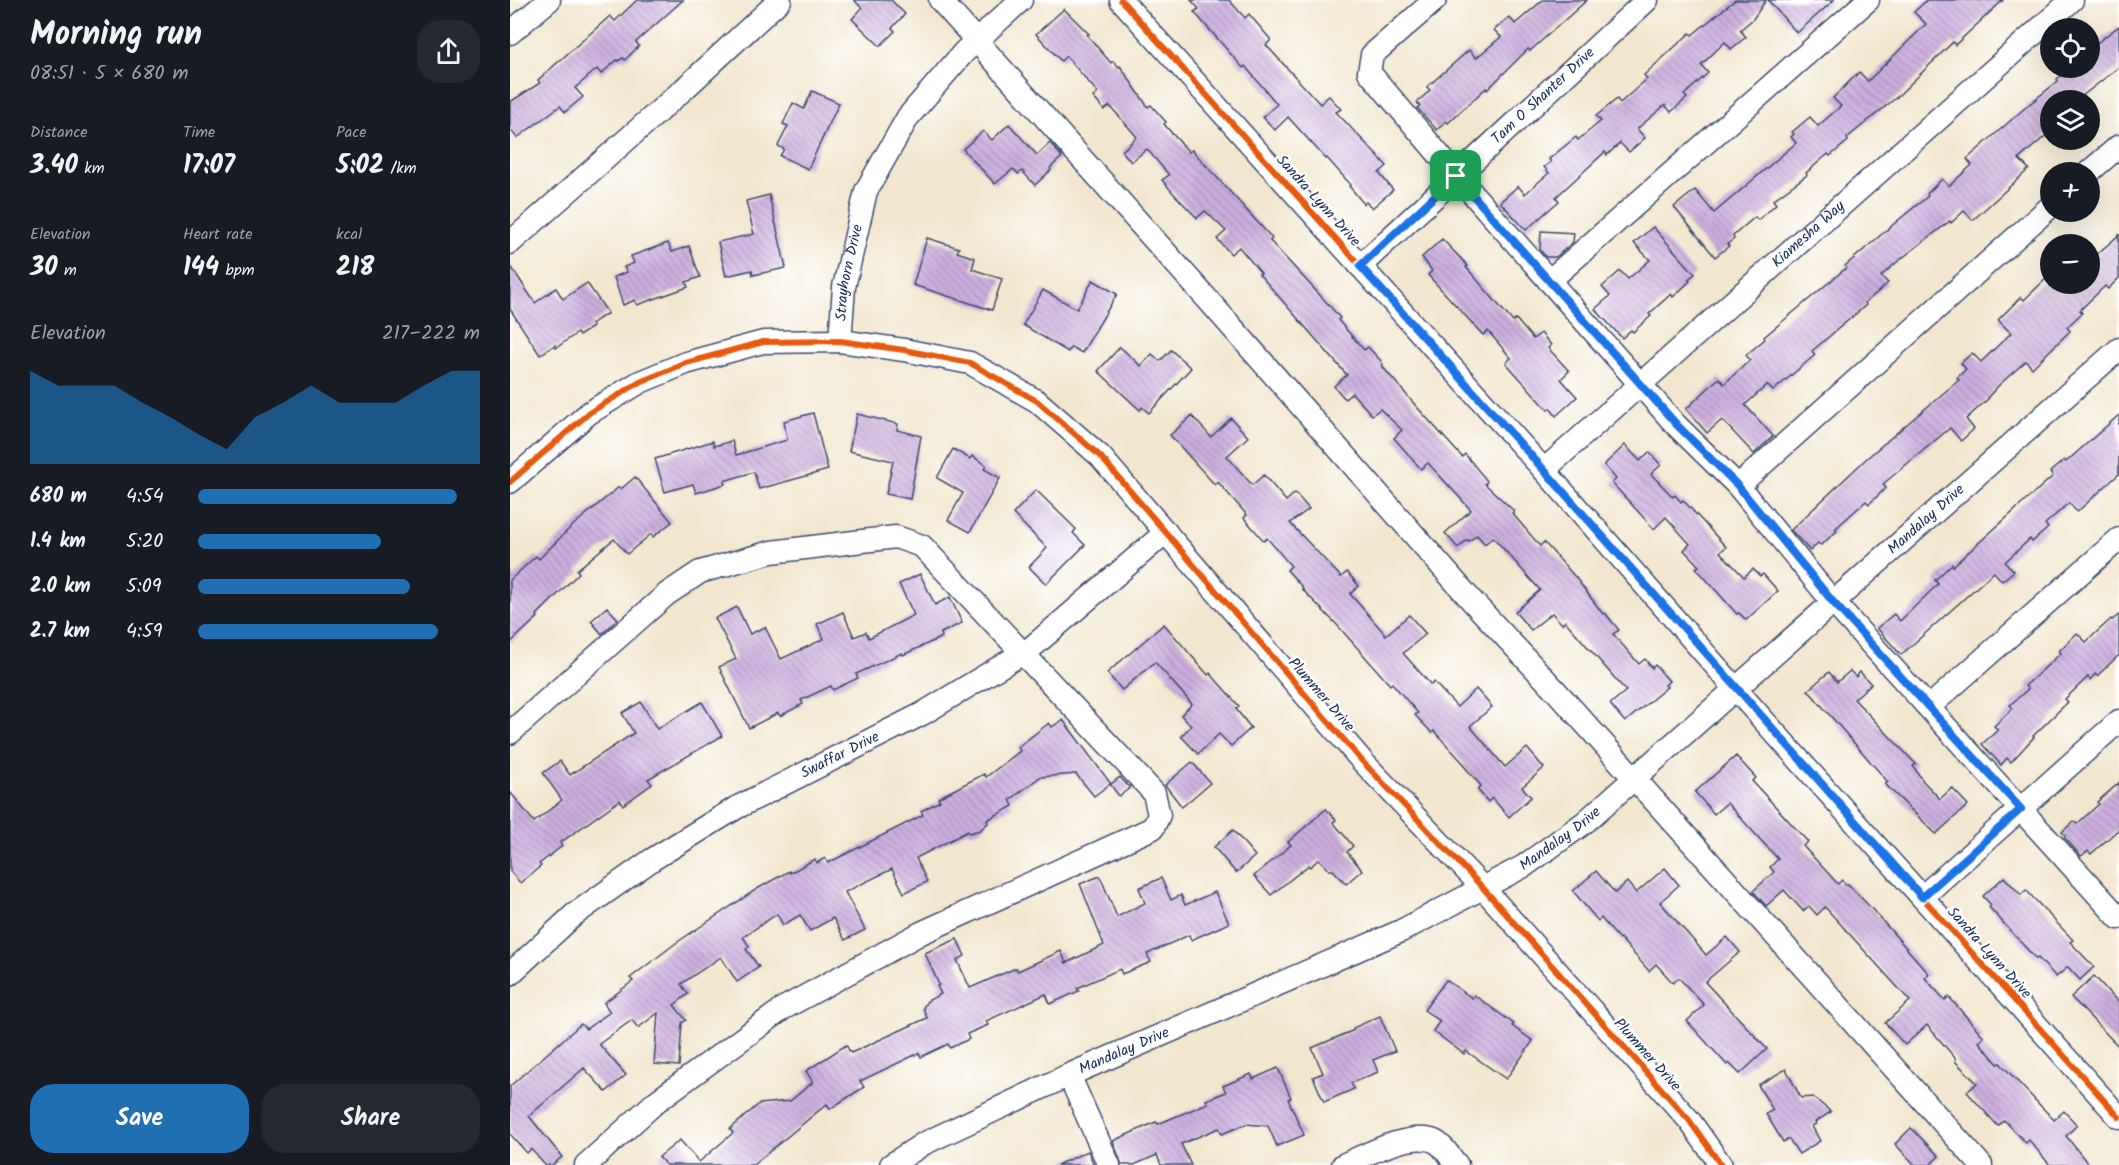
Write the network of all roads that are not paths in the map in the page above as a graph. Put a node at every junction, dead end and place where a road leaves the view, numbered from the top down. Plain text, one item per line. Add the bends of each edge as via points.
1 (549, 0) edge
2 (780, 0) edge
3 (940, 0) edge
4 (1021, 0) edge
5 (1121, 0) edge
6 (1435, 0) edge
7 (1647, 0) edge
8 (1868, 0) edge
9 (2072, 0) edge
10 (510, 33) edge
11 (975, 41) junction
12 (2119, 146) edge
13 (2100, 162) edge
14 (1456, 176) junction
15 (2040, 216) edge
16 (510, 243) edge
17 (1360, 266) junction
18 (1549, 281) junction
19 (840, 341) junction
20 (2119, 349) edge
21 (1641, 384) junction
22 (1544, 470) junction
23 (510, 482) edge
24 (1738, 486) junction
25 (1166, 532) junction
26 (2119, 539) edge
27 (1833, 602) junction
28 (1023, 653) junction
29 (1736, 689) junction
30 (1929, 707) junction
31 (2119, 721) edge
32 (510, 733) edge
33 (1635, 779) junction
34 (2021, 809) junction
35 (1483, 888) junction
36 (1922, 897) junction
37 (2118, 914) edge
38 (510, 974) edge
39 (1069, 1075) junction
40 (2115, 1105) edge
41 (586, 1165) edge
42 (891, 1165) edge
43 (1109, 1165) edge
44 (1343, 1165) edge
45 (1457, 1165) edge
46 (1720, 1165) edge
47 (1981, 1165) edge

1 - 10 street
2 - 16 street
3 - 11 street
4 - 11 street, Strayhorn Drive
5 - 17 street, Sandra Lynn Drive
6 - 14 street via 1372,55 1369,72
7 - 14 street, Tam O Shanter Drive
8 - 18 street
9 - 21 street, Kiamesha Way
11 - 19 street, Strayhorn Drive via 903,123 866,191 844,287
11 - 33 street
12 - 13 street
14 - 17 street, Tam O Shanter Drive
14 - 18 street
15 - 24 street
17 - 22 street, Sandra Lynn Drive
18 - 21 street
19 - 23 street, Strayhorn Drive via 763,342 686,363 640,382 589,413
19 - 25 street, Plummer Drive via 970,363 1037,401 1100,456
20 - 27 street, Mandalay Drive
21 - 22 street, Kiamesha Way
21 - 24 street
22 - 29 street, Sandra Lynn Drive
24 - 27 street
25 - 28 street, Swaffar Drive
25 - 35 street, Plummer Drive via 1363,762
26 - 30 street
27 - 29 street, Mandalay Drive
27 - 30 street
28 - 32 street via 922,546 896,537 771,552 700,572 667,594
28 - 38 street, Swaffar Drive via 922,714 727,813 575,914
28 - 41 street via 1154,793 1159,815 1153,828 921,933 784,1008 657,1101
29 - 33 street, Mandalay Drive
29 - 36 street, Sandra Lynn Drive
30 - 34 street
31 - 34 street
33 - 35 street, Mandalay Drive via 1575,830 1524,866
33 - 47 street
34 - 36 street
34 - 37 street
35 - 39 street, Mandalay Drive via 1401,931
35 - 46 street, Plummer Drive via 1689,1120
36 - 40 street, Sandra Lynn Drive
39 - 42 street, Mandalay Drive via 923,1144
39 - 43 street
44 - 45 street via 1414,1138 1435,1141

